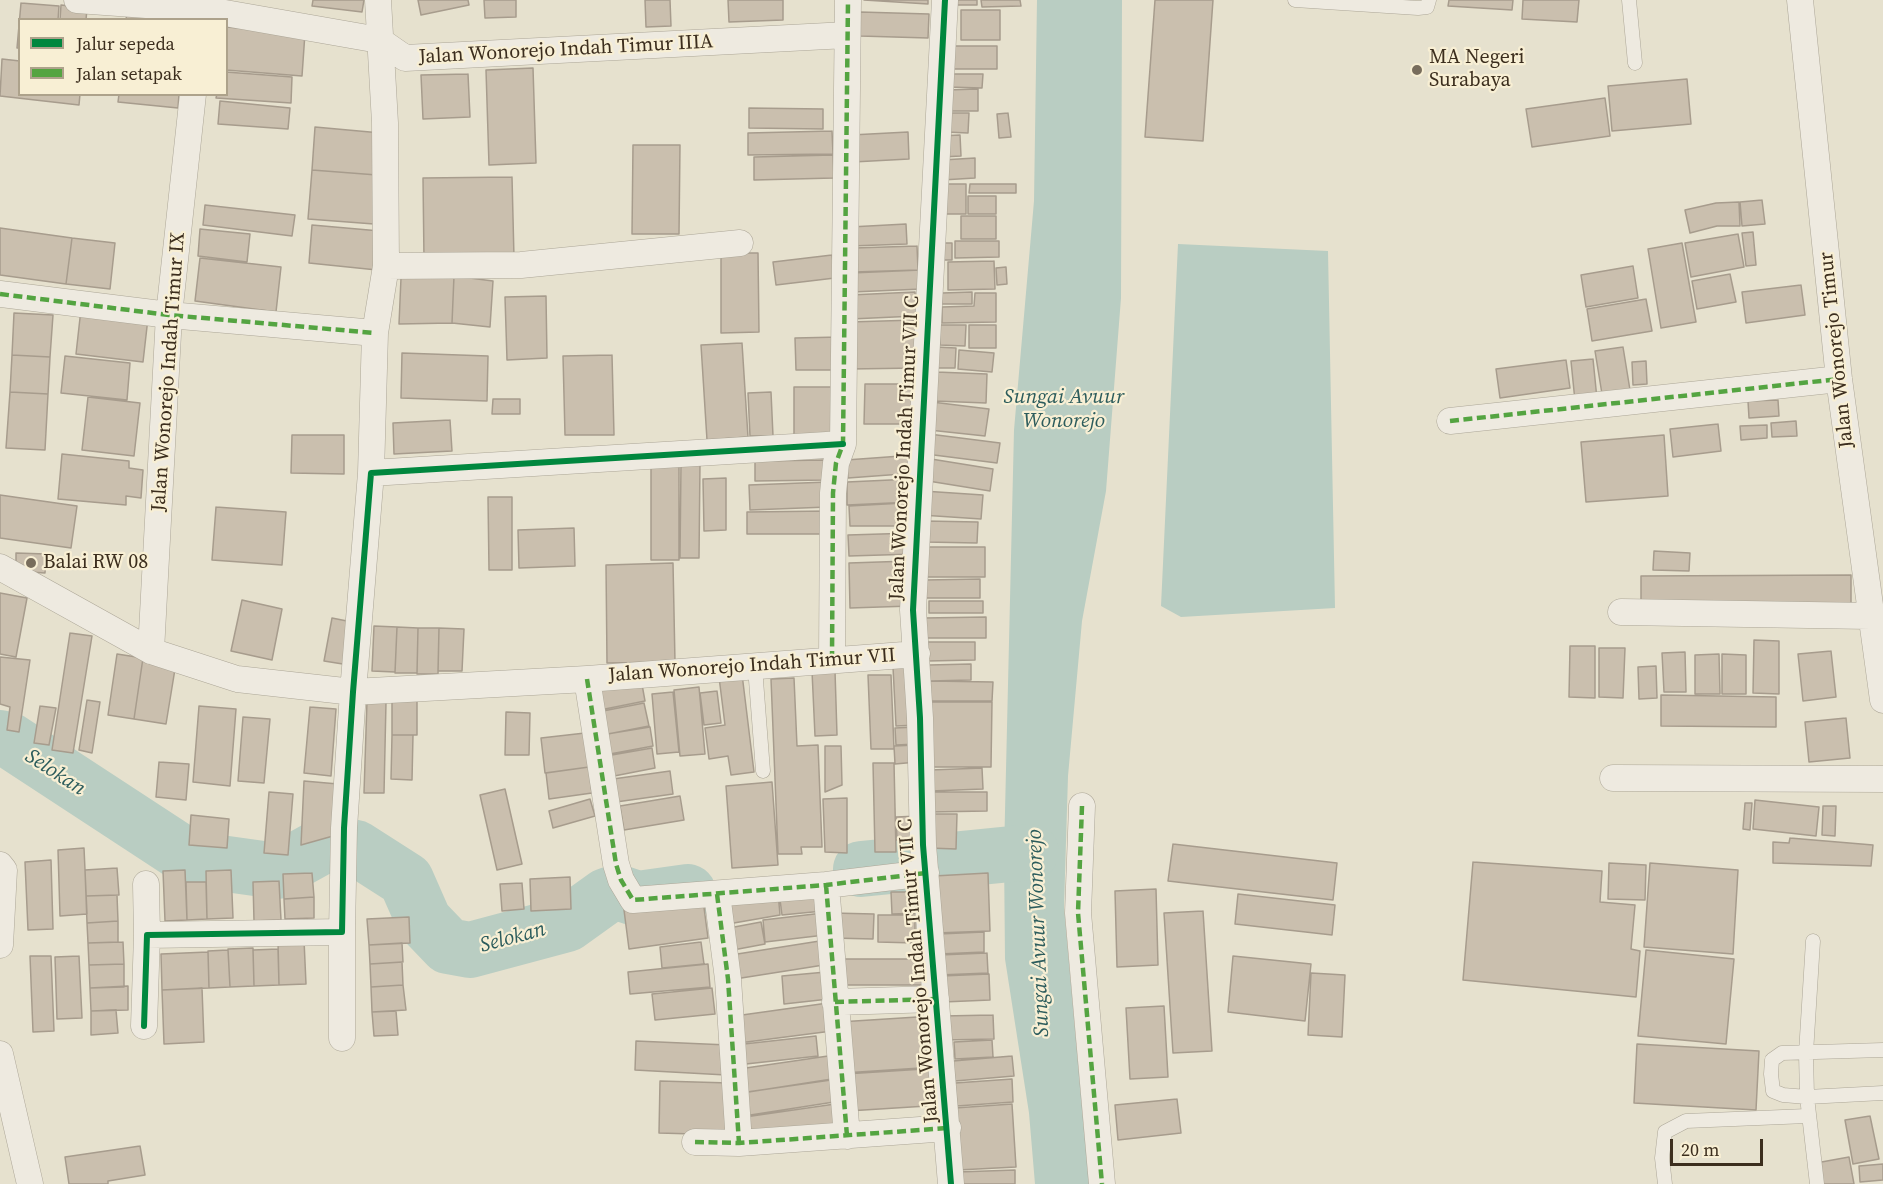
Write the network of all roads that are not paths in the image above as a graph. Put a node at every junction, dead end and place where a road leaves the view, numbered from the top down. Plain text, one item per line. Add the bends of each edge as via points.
1 (77, 0) edge
2 (378, 0) edge
3 (848, 0) edge
4 (945, 0) edge
5 (1295, 0) edge
6 (1429, 0) edge
7 (1629, 0) edge
8 (1800, 0) edge
9 (205, 7) edge
10 (847, 36) junction
11 (379, 40) junction
12 (1635, 63) dead end
13 (193, 96) edge
14 (740, 243) dead end
15 (386, 266) junction
16 (0, 294) edge
17 (169, 315) junction
18 (375, 333) junction
19 (1839, 379) junction
20 (1450, 421) dead end
21 (843, 444) junction
22 (371, 473) junction
23 (0, 567) edge
24 (1621, 612) dead end
25 (1870, 615) junction
26 (151, 651) junction
27 (917, 654) junction
28 (832, 660) junction
29 (755, 667) junction
30 (587, 679) junction
31 (353, 692) junction
32 (1883, 700) edge
33 (763, 771) dead end
34 (1613, 778) dead end
35 (1883, 779) edge
36 (1082, 806) dead end
37 (925, 861) junction
38 (0, 865) edge
39 (146, 884) dead end
40 (826, 885) junction
41 (717, 894) junction
42 (342, 932) junction
43 (147, 935) junction
44 (1814, 941) dead end
45 (0, 945) edge
46 (936, 999) junction
47 (835, 1002) junction
48 (144, 1026) dead end
49 (342, 1038) dead end
50 (1883, 1050) edge
51 (1806, 1053) junction
52 (0, 1054) edge
53 (1883, 1093) edge
54 (1807, 1097) junction
55 (1807, 1116) junction
56 (948, 1128) junction
57 (848, 1136) junction
58 (695, 1142) dead end
59 (739, 1143) junction
60 (30, 1184) edge
61 (951, 1184) edge
62 (1102, 1184) edge
63 (1665, 1184) edge
64 (1817, 1184) edge

1 - 9 street, Jalan Wonorejo Indah Timur IIIA
2 - 11 street
3 - 10 street
4 - 27 street, Jalan Wonorejo Indah Timur VII C via 914,587
5 - 6 lane via 1418,8 1427,7
7 - 12 lane
8 - 19 street, Jalan Wonorejo Timur
9 - 11 street, Jalan Wonorejo Indah Timur IIIA
10 - 11 street, Jalan Wonorejo Indah Timur IIIA via 416,58 405,58
10 - 21 street
11 - 15 street via 385,123
13 - 17 street, Jalan Wonorejo Indah Timur IX
14 - 15 street via 521,265
15 - 18 street
16 - 17 street
17 - 18 street
17 - 26 street, Jalan Wonorejo Indah Timur IX
18 - 22 street
19 - 20 street
19 - 25 street, Jalan Wonorejo Timur
21 - 22 street
21 - 28 street via 836,463 833,493
22 - 31 street
23 - 26 street, Jalan Wonorejo Indah Timur VII
24 - 25 street
25 - 32 street, Jalan Wonorejo Timur
26 - 31 street, Jalan Wonorejo Indah Timur VII via 237,679
27 - 28 street, Jalan Wonorejo Indah Timur VII
27 - 37 street, Jalan Wonorejo Indah Timur VII C
28 - 29 street, Jalan Wonorejo Indah Timur VII
29 - 30 street, Jalan Wonorejo Indah Timur VII
29 - 33 lane
30 - 31 street, Jalan Wonorejo Indah Timur VII
30 - 41 street, Jalan Wonorejo Indah Timur VII via 616,864 629,894
31 - 42 street
34 - 35 street
36 - 62 street via 1078,913
37 - 40 street, Jalan Wonorejo Indah Timur VII
37 - 46 street, Jalan Wonorejo Indah Timur VII C
38 - 45 street via 4,870
39 - 43 street
40 - 41 street, Jalan Wonorejo Indah Timur VII
40 - 47 street
41 - 59 street via 728,979
42 - 43 street
42 - 49 street
43 - 48 street
44 - 51 lane
46 - 47 street
46 - 56 street, Jalan Wonorejo Indah Timur VII C
47 - 57 street
50 - 51 lane
51 - 54 lane
51 - 54 lane via 1782,1053 1772,1060 1771,1074 1773,1091
52 - 60 street
53 - 54 lane
54 - 55 lane
55 - 63 lane via 1686,1121 1665,1132
55 - 64 lane
56 - 57 street
56 - 61 street, Jalan Wonorejo Indah Timur VII C
57 - 59 street
58 - 59 street

